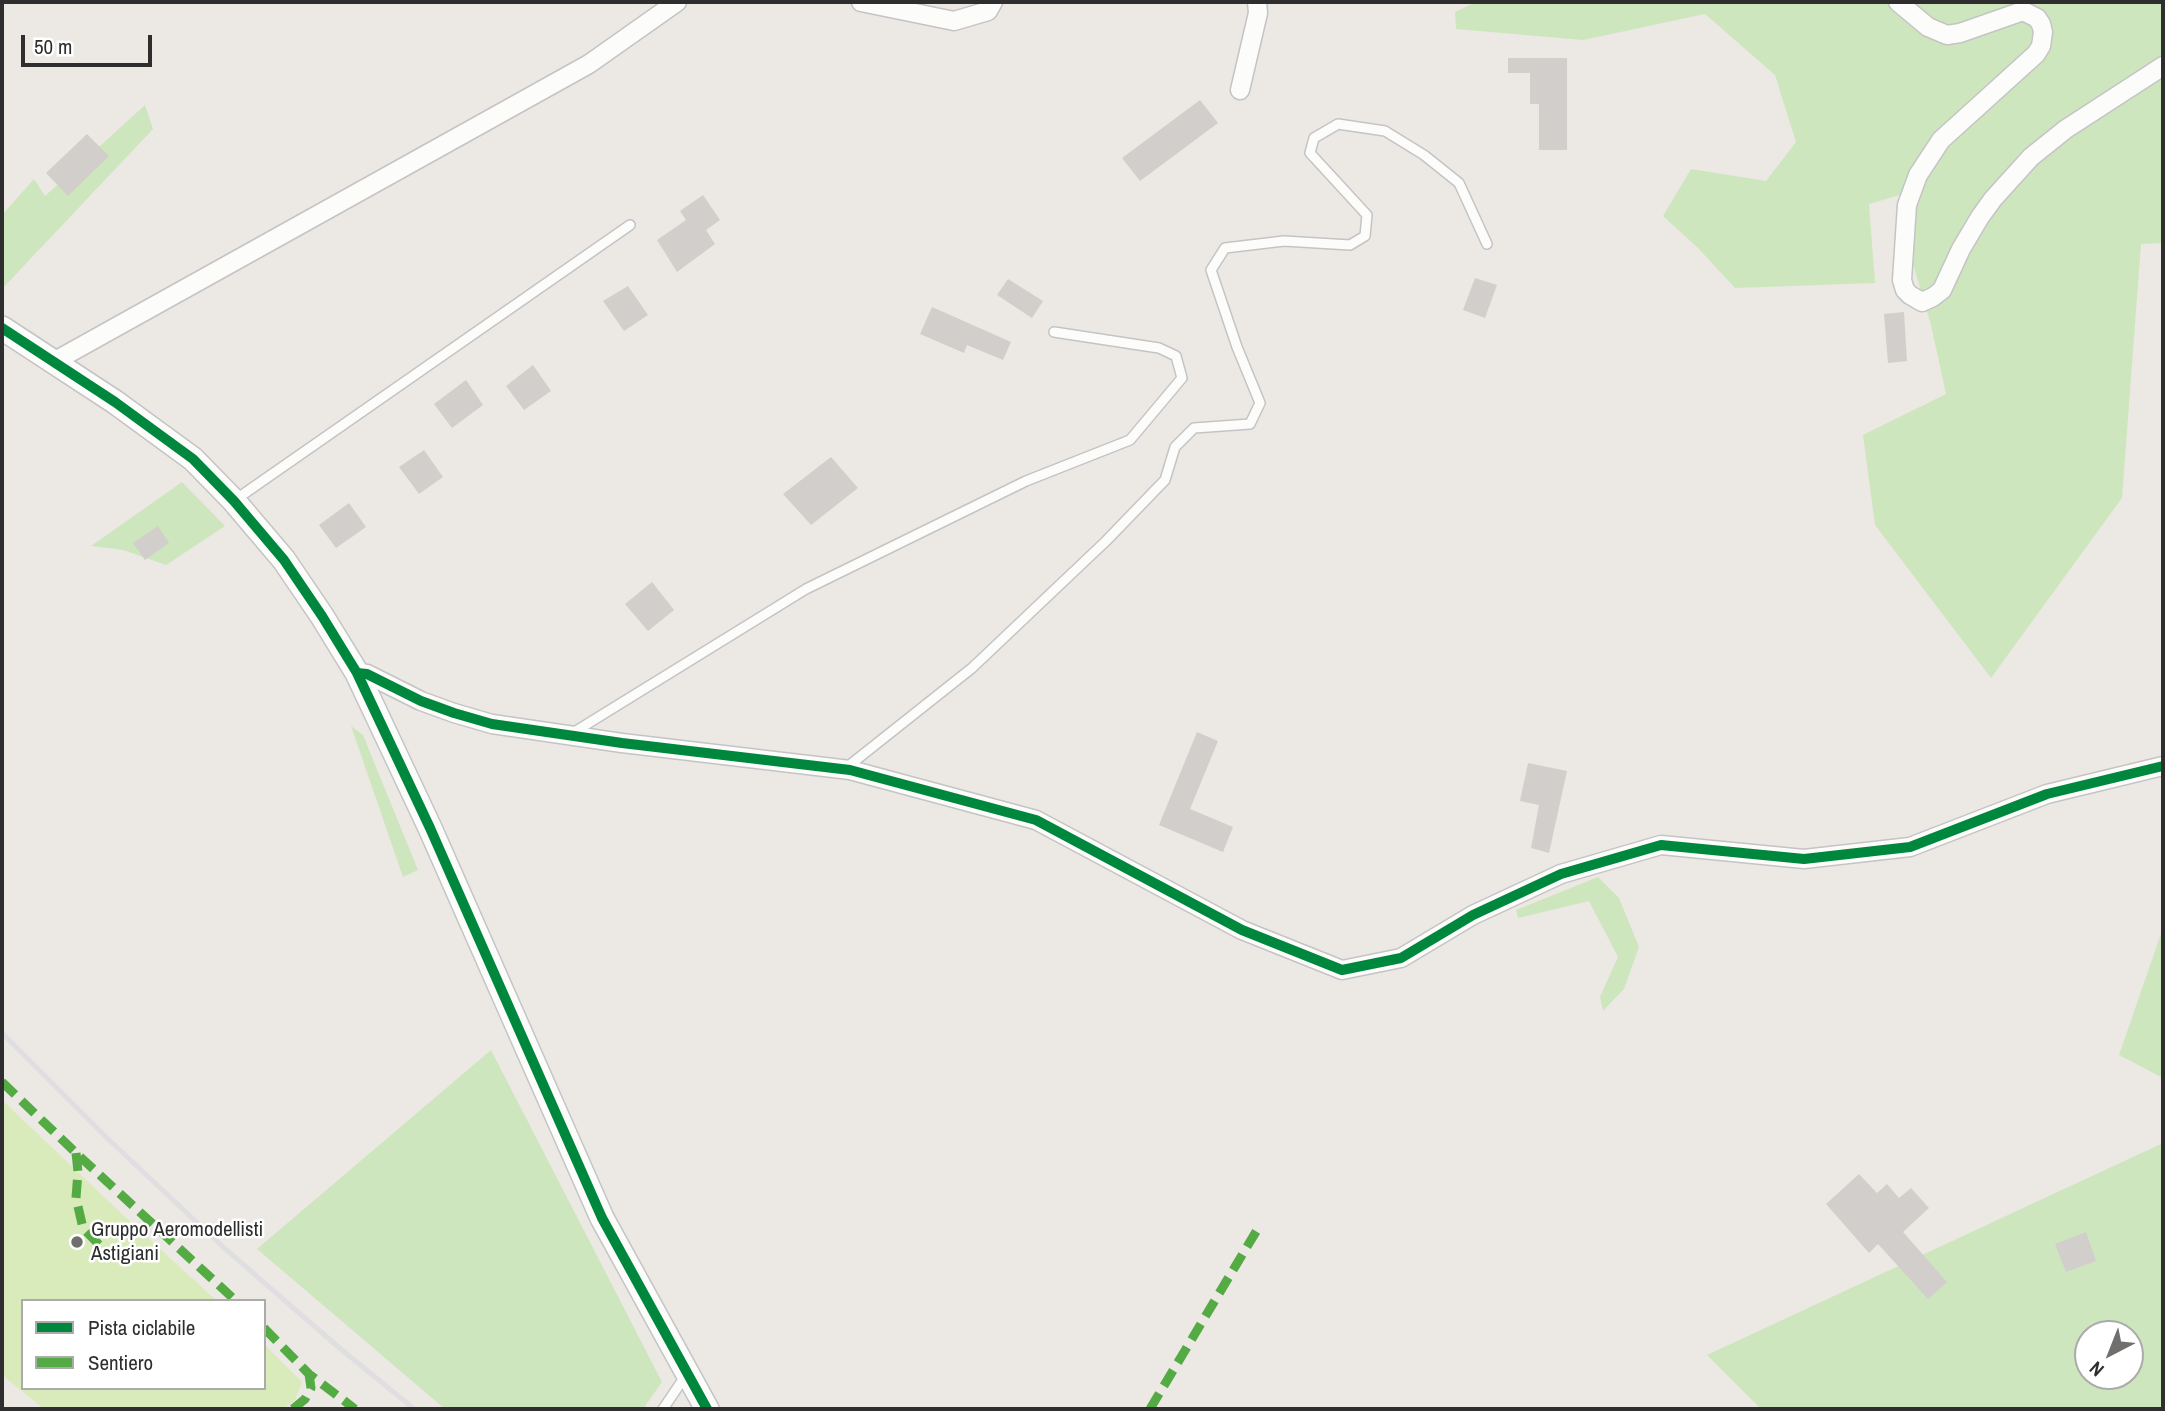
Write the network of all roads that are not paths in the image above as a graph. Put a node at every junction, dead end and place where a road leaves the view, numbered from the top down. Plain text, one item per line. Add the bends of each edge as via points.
1 (677, 2) edge
2 (861, 2) edge
3 (993, 2) edge
4 (1257, 2) edge
5 (1898, 2) edge
6 (2163, 66) edge
7 (1240, 90) dead end
8 (630, 225) dead end
9 (1487, 244) dead end
10 (2, 328) edge
11 (1054, 332) dead end
12 (55, 361) junction
13 (234, 501) junction
14 (358, 673) junction
15 (569, 735) junction
16 (2163, 766) edge
17 (850, 770) junction
18 (687, 1374) junction
19 (663, 1409) edge
20 (706, 1409) edge

1 - 12 street via 589,64
2 - 3 street via 954,21 988,11
4 - 7 street
5 - 6 street via 1947,36 2023,11 2037,19 2043,32 2036,54 1941,140 1917,175 1908,205 1902,280 1910,295 1922,302 1942,290 1980,217 2031,157
8 - 13 lane
9 - 17 lane via 1459,183 1385,131 1338,124 1314,138 1310,153 1367,215 1365,236 1350,245 1284,242 1225,248 1211,271 1260,403 1250,424 1194,428 1175,447 1165,480 1106,541 972,668 851,764
10 - 12 street
11 - 15 lane via 1159,348 1175,356 1182,377 1130,440 1026,481 806,589
12 - 13 street via 193,459
13 - 14 street via 284,560
14 - 15 street via 454,713 492,724
14 - 18 street via 602,1218
15 - 17 street
16 - 17 street via 2047,794 1910,847 1804,859 1661,845 1561,874 1473,915 1401,958 1342,970 1242,930 1036,820
18 - 19 lane
18 - 20 street

